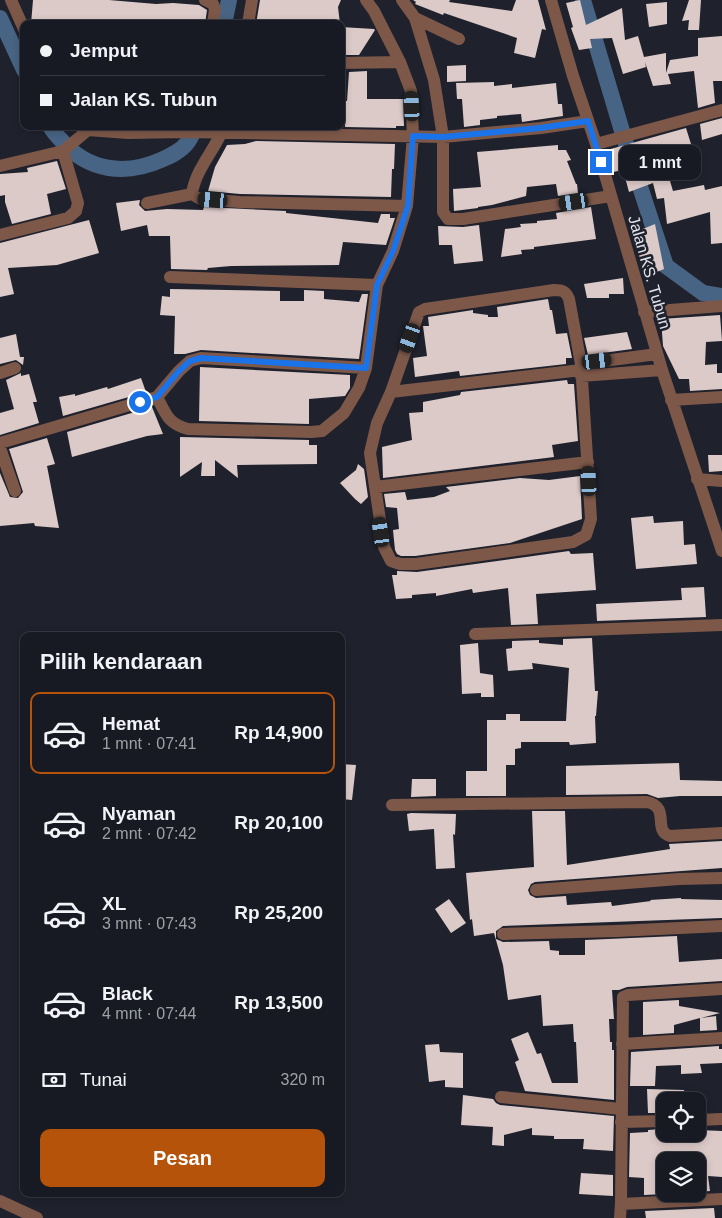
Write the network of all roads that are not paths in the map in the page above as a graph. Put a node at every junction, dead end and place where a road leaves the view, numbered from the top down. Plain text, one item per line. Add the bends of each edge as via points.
1 (11, 0) edge
2 (205, 0) edge
3 (252, 0) edge
4 (366, 0) edge
5 (402, 0) edge
6 (551, 0) edge
7 (415, 18) junction
8 (20, 20) edge
9 (214, 20) edge
10 (249, 20) edge
11 (459, 39) dead end
12 (400, 62) junction
13 (345, 63) edge
14 (722, 110) edge
15 (588, 121) junction
16 (220, 130) edge
17 (84, 131) edge
18 (415, 136) junction
19 (439, 136) junction
20 (596, 144) junction
21 (64, 150) junction
22 (0, 166) edge
23 (192, 194) junction
24 (611, 196) junction
25 (147, 203) dead end
26 (408, 206) junction
27 (0, 235) edge
28 (170, 277) dead end
29 (377, 285) junction
30 (722, 306) edge
31 (644, 312) junction
32 (657, 354) junction
33 (15, 368) dead end
34 (366, 368) junction
35 (581, 370) junction
36 (662, 370) junction
37 (0, 373) edge
38 (391, 392) junction
39 (157, 397) junction
40 (722, 398) edge
41 (671, 400) junction
42 (0, 443) edge
43 (0, 448) edge
44 (588, 462) junction
45 (697, 479) junction
46 (722, 481) edge
47 (375, 487) junction
48 (15, 491) dead end
49 (722, 551) edge
50 (722, 625) edge
51 (475, 634) dead end
52 (392, 805) dead end
53 (722, 833) edge
54 (722, 878) edge
55 (536, 890) dead end
56 (722, 926) edge
57 (502, 934) dead end
58 (722, 989) edge
59 (722, 1038) edge
60 (622, 1044) junction
61 (500, 1097) dead end
62 (621, 1109) junction
63 (706, 1120) edge
64 (722, 1120) edge
65 (656, 1121) edge
66 (621, 1122) junction
67 (722, 1199) edge
68 (0, 1201) edge
69 (620, 1204) junction
70 (37, 1218) edge
71 (620, 1218) edge

1 - 8 street
2 - 9 street via 215,8
3 - 10 street
4 - 12 street
5 - 7 street
6 - 15 street, Jalan KS. Tubun
7 - 11 street
7 - 19 street via 434,80
12 - 13 street
12 - 18 street via 411,91
14 - 20 street
15 - 19 street
15 - 20 street, Jalan KS. Tubun
16 - 17 street
16 - 18 street
16 - 23 street via 193,184
17 - 21 street
18 - 19 street
18 - 26 street
19 - 24 street via 443,212 448,219
20 - 24 street, Jalan KS. Tubun
21 - 22 street
21 - 27 street via 78,203 76,211 68,218
23 - 25 street
23 - 26 street via 200,199 240,202
24 - 31 street, Jalan KS. Tubun
26 - 29 street
28 - 29 street
29 - 34 street
30 - 31 street
31 - 32 street, Jalan KS. Tubun
32 - 35 street
32 - 36 street, Jalan KS. Tubun
33 - 37 street
34 - 39 street via 201,358 184,366
34 - 39 street via 344,413 322,431 188,429 176,426
35 - 36 street
35 - 38 street
35 - 38 street via 569,299 562,290 554,290 419,312
35 - 44 street
36 - 41 street, Jalan KS. Tubun
38 - 47 street via 377,423 370,453
39 - 42 street
40 - 41 street
41 - 45 street, Jalan KS. Tubun
43 - 48 street
44 - 47 street
44 - 47 street via 591,520 589,530 580,539 416,564 400,564 387,556
45 - 46 street
45 - 49 street, Jalan KS. Tubun
50 - 51 street
52 - 53 street via 647,802 660,811 665,835
54 - 55 street
56 - 57 street
58 - 60 street via 624,996
59 - 60 street
60 - 62 street
61 - 62 street
62 - 66 street
63 - 64 street
65 - 66 street
66 - 69 street
67 - 69 street
68 - 70 street
69 - 71 street

